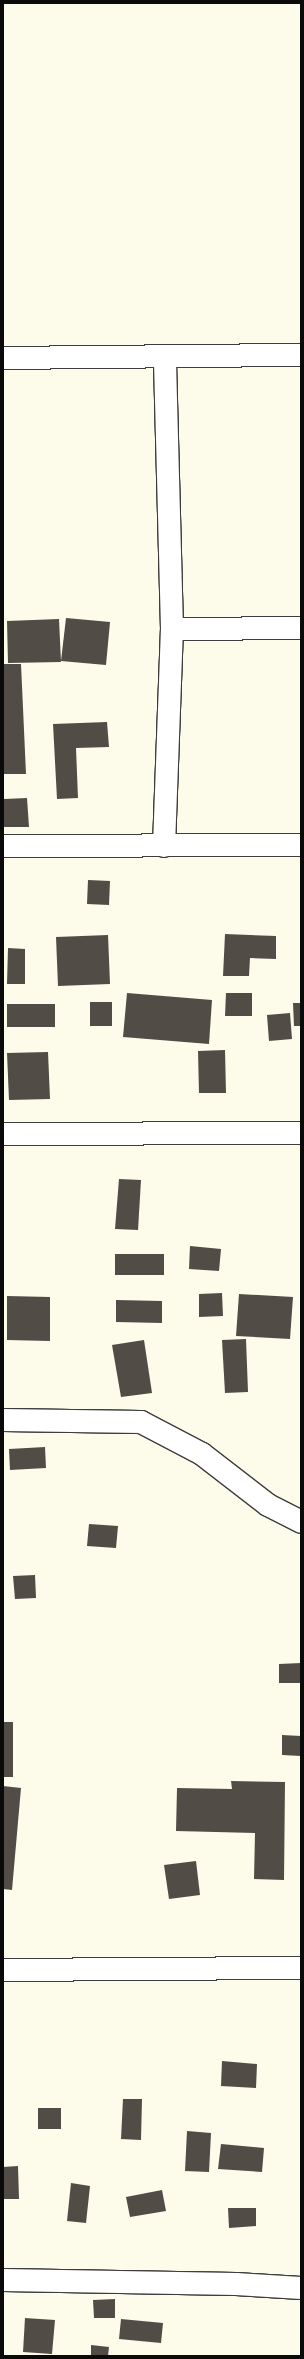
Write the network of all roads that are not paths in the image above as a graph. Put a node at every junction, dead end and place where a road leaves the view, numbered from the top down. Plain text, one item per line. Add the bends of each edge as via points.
1 (301, 355) edge
2 (165, 356) junction
3 (3, 358) edge
4 (301, 628) edge
5 (172, 629) junction
6 (301, 845) edge
7 (3, 846) edge
8 (164, 846) junction
9 (301, 1133) edge
10 (3, 1134) edge
11 (3, 1420) edge
12 (301, 1522) edge
13 (301, 1968) edge
14 (3, 1970) edge
15 (3, 2280) edge
16 (301, 2288) edge

1 - 2 street
2 - 3 street
2 - 5 street
4 - 5 street
5 - 8 street
6 - 8 street
7 - 8 street
9 - 10 street
11 - 12 street via 141,1422 202,1454 268,1504
13 - 14 street
15 - 16 street via 236,2284

